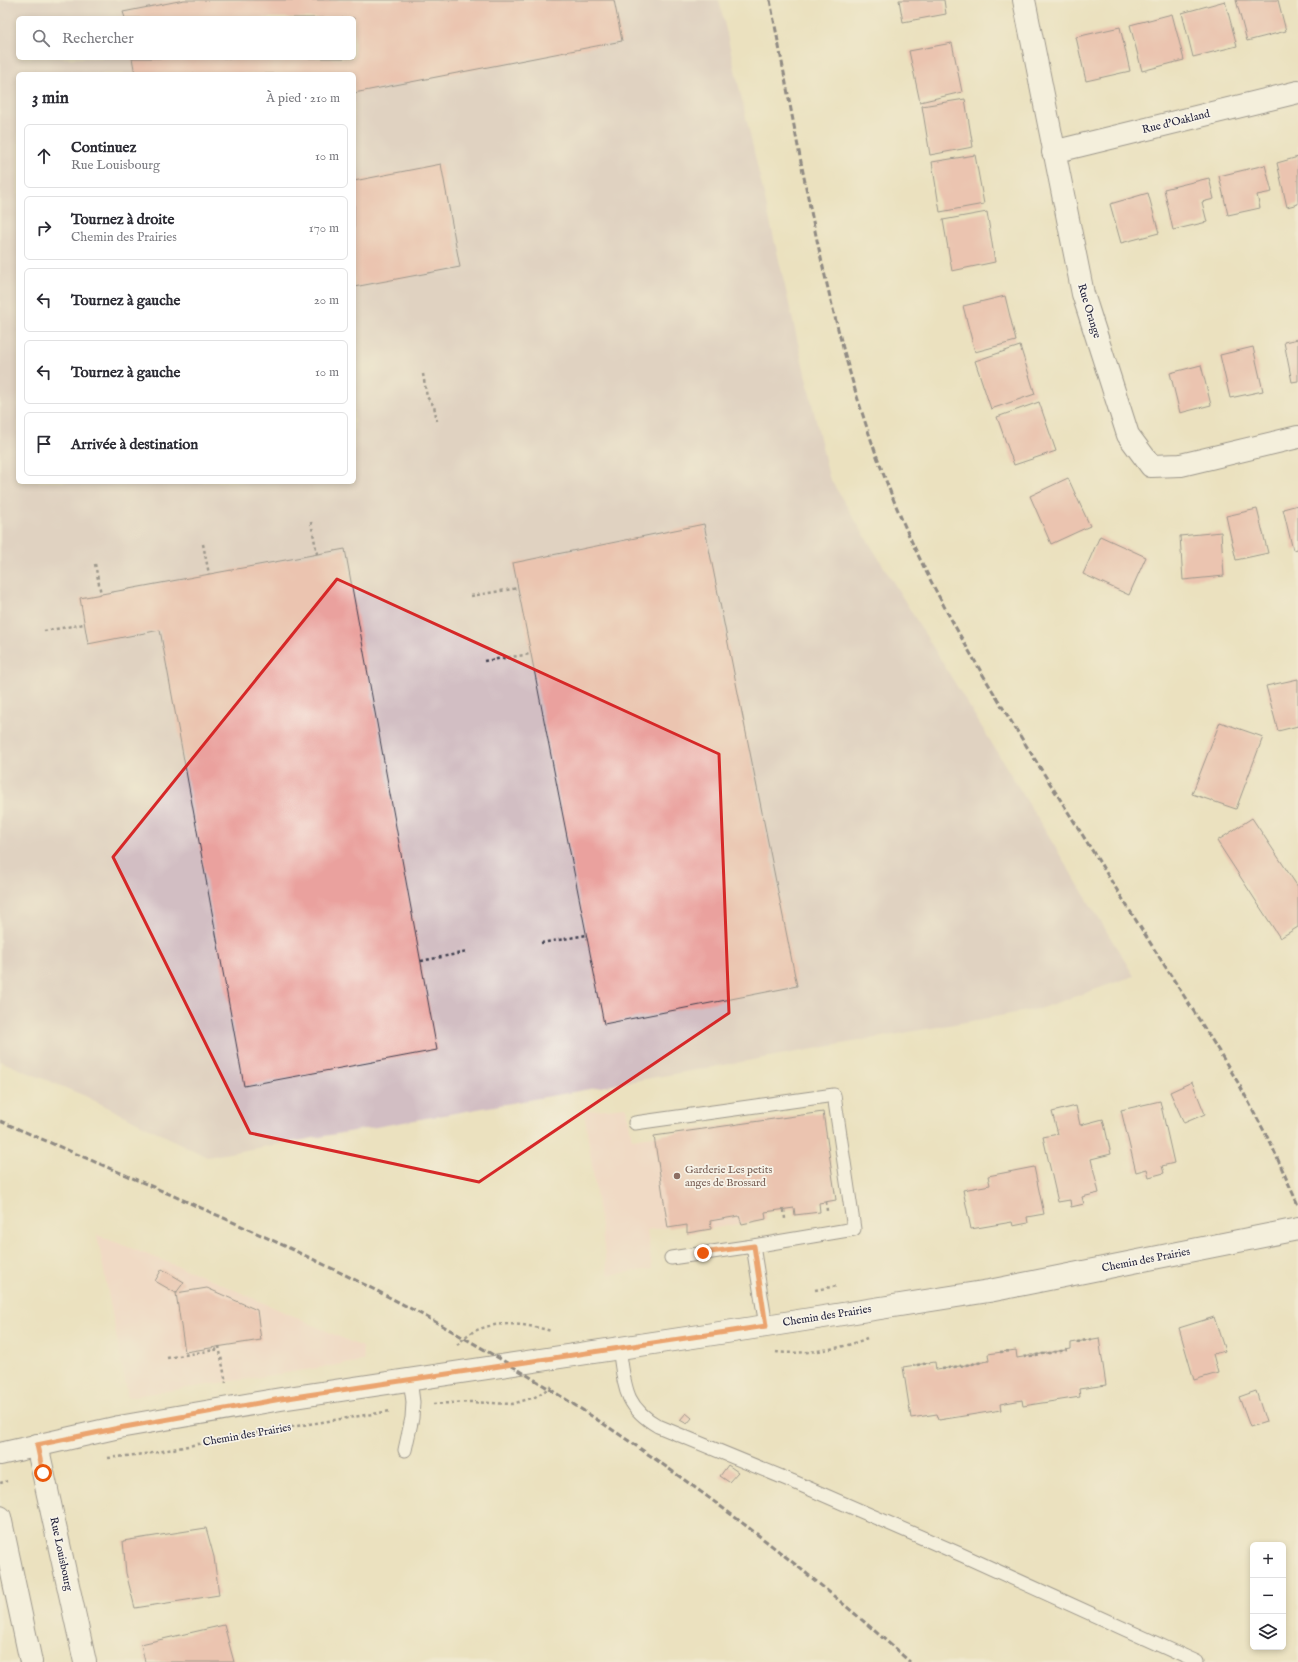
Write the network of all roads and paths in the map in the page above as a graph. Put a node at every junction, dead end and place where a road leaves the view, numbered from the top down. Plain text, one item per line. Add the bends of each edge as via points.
1 (1024, 0) edge
2 (1298, 92) edge
3 (1053, 152) junction
4 (423, 374) dead end
5 (437, 421) dead end
6 (1298, 438) edge
7 (311, 522) dead end
8 (203, 544) dead end
9 (317, 554) dead end
10 (95, 564) dead end
11 (209, 574) dead end
12 (518, 588) dead end
13 (101, 594) dead end
14 (471, 596) dead end
15 (84, 624) dead end
16 (44, 631) dead end
17 (531, 654) dead end
18 (484, 662) dead end
19 (587, 935) dead end
20 (540, 943) dead end
21 (467, 952) dead end
22 (421, 961) dead end
23 (636, 1123) dead end
24 (1298, 1229) edge
25 (754, 1246) junction
26 (671, 1258) dead end
27 (766, 1326) junction
28 (1092, 1339) dead end
29 (1077, 1342) dead end
30 (619, 1348) junction
31 (1067, 1350) dead end
32 (1011, 1351) dead end
33 (1000, 1352) dead end
34 (1024, 1357) dead end
35 (168, 1358) dead end
36 (984, 1362) dead end
37 (930, 1363) dead end
38 (917, 1365) dead end
39 (942, 1369) dead end
40 (410, 1380) junction
41 (559, 1382) dead end
42 (227, 1387) dead end
43 (430, 1405) dead end
44 (397, 1410) dead end
45 (37, 1445) junction
46 (405, 1450) dead end
47 (0, 1454) edge
48 (104, 1459) dead end
49 (0, 1517) edge
50 (31, 1662) edge
51 (85, 1662) edge
52 (1197, 1662) edge

1 - 3 street, Rue Orange
2 - 3 street, Rue d'Oakland
3 - 6 street, Rue Orange via 1083,294 1128,435 1151,466 1181,465
4 - 5 path via 428,398 434,406
7 - 9 path
8 - 11 path
10 - 13 path
12 - 14 path
15 - 16 path
17 - 18 path
19 - 20 path
21 - 22 path
23 - 25 lane via 834,1095 854,1229
24 - 27 street, Chemin des Prairies via 988,1291
25 - 26 lane
25 - 27 lane
27 - 30 street, Chemin des Prairies
28 - 29 path
30 - 40 street, Chemin des Prairies
30 - 52 lane via 626,1388 632,1404 647,1420 658,1426 948,1548
31 - 34 path
32 - 33 path
35 - 42 path via 220,1348
36 - 39 path
37 - 38 path
40 - 45 street, Chemin des Prairies via 238,1406
40 - 46 lane via 412,1418
41 - 43 path via 535,1397 512,1404 470,1402
44 - 48 path, Chemin des Prairies via 253,1433 153,1453
45 - 47 street, Chemin des Prairies
45 - 51 street, Rue Louisbourg
49 - 50 street

